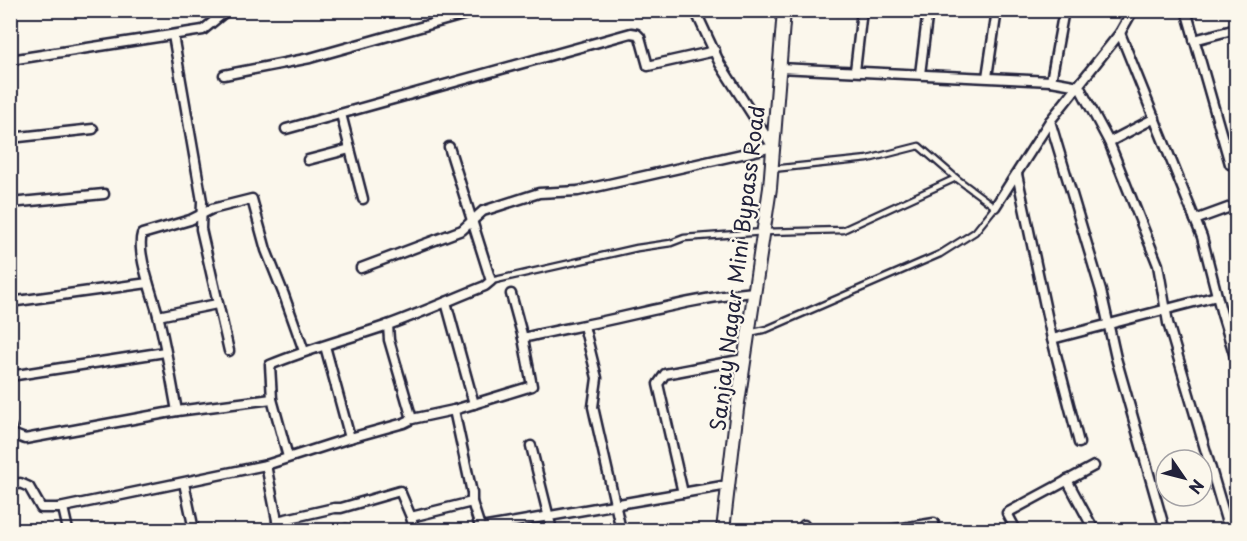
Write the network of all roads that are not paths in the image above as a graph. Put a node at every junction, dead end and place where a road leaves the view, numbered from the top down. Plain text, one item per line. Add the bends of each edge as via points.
1 (481, 10) edge
2 (695, 10) edge
3 (784, 10) edge
4 (862, 10) edge
5 (928, 10) edge
6 (997, 10) edge
7 (1064, 10) edge
8 (1132, 10) edge
9 (1186, 10) edge
10 (226, 11) edge
11 (1236, 29) edge
12 (1120, 33) junction
13 (173, 35) junction
14 (1194, 40) junction
15 (715, 51) junction
16 (10, 60) edge
17 (780, 68) junction
18 (855, 71) junction
19 (920, 74) junction
20 (224, 75) dead end
21 (987, 77) junction
22 (1051, 81) junction
23 (1079, 86) junction
24 (341, 114) junction
25 (1155, 118) junction
26 (1050, 122) junction
27 (93, 129) dead end
28 (286, 129) dead end
29 (10, 138) edge
30 (1108, 142) junction
31 (449, 147) dead end
32 (773, 147) junction
33 (350, 149) junction
34 (308, 160) dead end
35 (1230, 165) dead end
36 (772, 169) junction
37 (1017, 174) junction
38 (956, 178) junction
39 (104, 194) dead end
40 (363, 200) dead end
41 (10, 203) edge
42 (1236, 205) edge
43 (995, 207) junction
44 (202, 214) junction
45 (1195, 220) junction
46 (472, 221) junction
47 (764, 232) junction
48 (361, 268) dead end
49 (491, 281) junction
50 (148, 284) junction
51 (754, 292) junction
52 (511, 294) dead end
53 (1217, 296) junction
54 (10, 302) edge
55 (446, 302) junction
56 (218, 304) junction
57 (1166, 309) junction
58 (158, 316) junction
59 (1108, 324) junction
60 (388, 325) junction
61 (584, 326) junction
62 (748, 333) junction
63 (523, 338) junction
64 (1052, 339) junction
65 (326, 346) junction
66 (229, 351) dead end
67 (304, 351) junction
68 (165, 352) junction
69 (744, 359) junction
70 (1236, 360) edge
71 (10, 376) edge
72 (272, 399) junction
73 (474, 404) junction
74 (454, 410) junction
75 (177, 411) junction
76 (412, 419) junction
77 (10, 426) edge
78 (350, 438) junction
79 (1079, 443) dead end
80 (531, 446) dead end
81 (288, 457) junction
82 (266, 465) junction
83 (1094, 466) dead end
84 (1067, 480) junction
85 (184, 483) junction
86 (728, 485) junction
87 (10, 487) edge
88 (683, 493) junction
89 (472, 502) junction
90 (615, 506) junction
91 (59, 508) junction
92 (411, 517) junction
93 (549, 518) junction
94 (277, 521) junction
95 (934, 523) dead end
96 (481, 530) edge
97 (68, 531) edge
98 (194, 531) edge
99 (279, 531) edge
100 (414, 531) edge
101 (552, 531) edge
102 (621, 531) edge
103 (723, 531) edge
104 (890, 531) edge
105 (1016, 531) edge
106 (1094, 531) edge
107 (1165, 531) edge
108 (1229, 531) edge

1 - 20 street via 310,58
2 - 15 street
3 - 17 street, Sanjay Nagar Mini Bypass Road
4 - 18 street
5 - 19 street
6 - 21 street
7 - 22 street
8 - 12 street
9 - 14 street
10 - 13 street via 203,30
11 - 14 street
12 - 23 street
12 - 25 street
13 - 16 street
13 - 44 street
14 - 35 street
15 - 24 street via 648,66 640,37 631,33
15 - 32 street
17 - 18 street
17 - 32 street, Sanjay Nagar Mini Bypass Road
18 - 19 street
19 - 21 street
21 - 22 street
22 - 23 street
23 - 26 street
23 - 30 street
24 - 28 street
24 - 33 street
25 - 30 street
25 - 45 street
26 - 37 street
26 - 59 street
27 - 29 street
30 - 57 street via 1158,265
31 - 46 street
32 - 36 street, Sanjay Nagar Mini Bypass Road
32 - 46 street via 578,191 539,193 483,211
33 - 34 street
33 - 40 street
36 - 38 lane via 868,159 919,146
36 - 47 street, Sanjay Nagar Mini Bypass Road
37 - 43 street
37 - 64 street
38 - 43 lane
38 - 47 lane via 843,230
39 - 41 street
42 - 45 street
43 - 62 lane via 975,232 940,254 767,330
44 - 50 street via 142,234
44 - 56 street via 201,229
44 - 67 street via 252,199 266,250
45 - 53 street
46 - 48 street via 462,230
46 - 49 street
47 - 49 lane via 684,238
47 - 51 street, Sanjay Nagar Mini Bypass Road
49 - 55 street
50 - 54 street
50 - 58 street
51 - 61 street via 718,296
51 - 62 street, Sanjay Nagar Mini Bypass Road
52 - 63 street
53 - 57 street
53 - 70 street
55 - 60 street
55 - 73 street
56 - 58 street
56 - 66 street
57 - 59 street
57 - 108 street
58 - 68 street
59 - 64 street
59 - 107 street
60 - 65 street
60 - 76 street
61 - 63 street
61 - 90 street via 597,378 593,407
62 - 69 street, Sanjay Nagar Mini Bypass Road
63 - 73 street via 532,386
64 - 79 street
65 - 67 street
65 - 78 street
67 - 72 street via 270,365
68 - 71 street
68 - 75 street
69 - 86 street, Sanjay Nagar Mini Bypass Road
69 - 88 street via 665,374 658,384
72 - 75 street
72 - 81 street
73 - 74 street
74 - 76 street
74 - 89 street
75 - 77 street via 25,439 12,434
76 - 78 street
78 - 81 street
80 - 93 street
81 - 82 street
82 - 85 street
82 - 94 street
83 - 84 street
84 - 105 street via 1007,513
84 - 106 street
85 - 91 street
85 - 98 street
86 - 88 street
86 - 103 street, Sanjay Nagar Mini Bypass Road
87 - 91 street via 20,483 29,487 41,508
88 - 90 street
89 - 92 street
89 - 96 street
90 - 93 street
90 - 102 street
91 - 97 street via 63,508
92 - 94 street via 400,491
92 - 100 street
93 - 96 street
93 - 101 street
94 - 99 street
95 - 104 street

